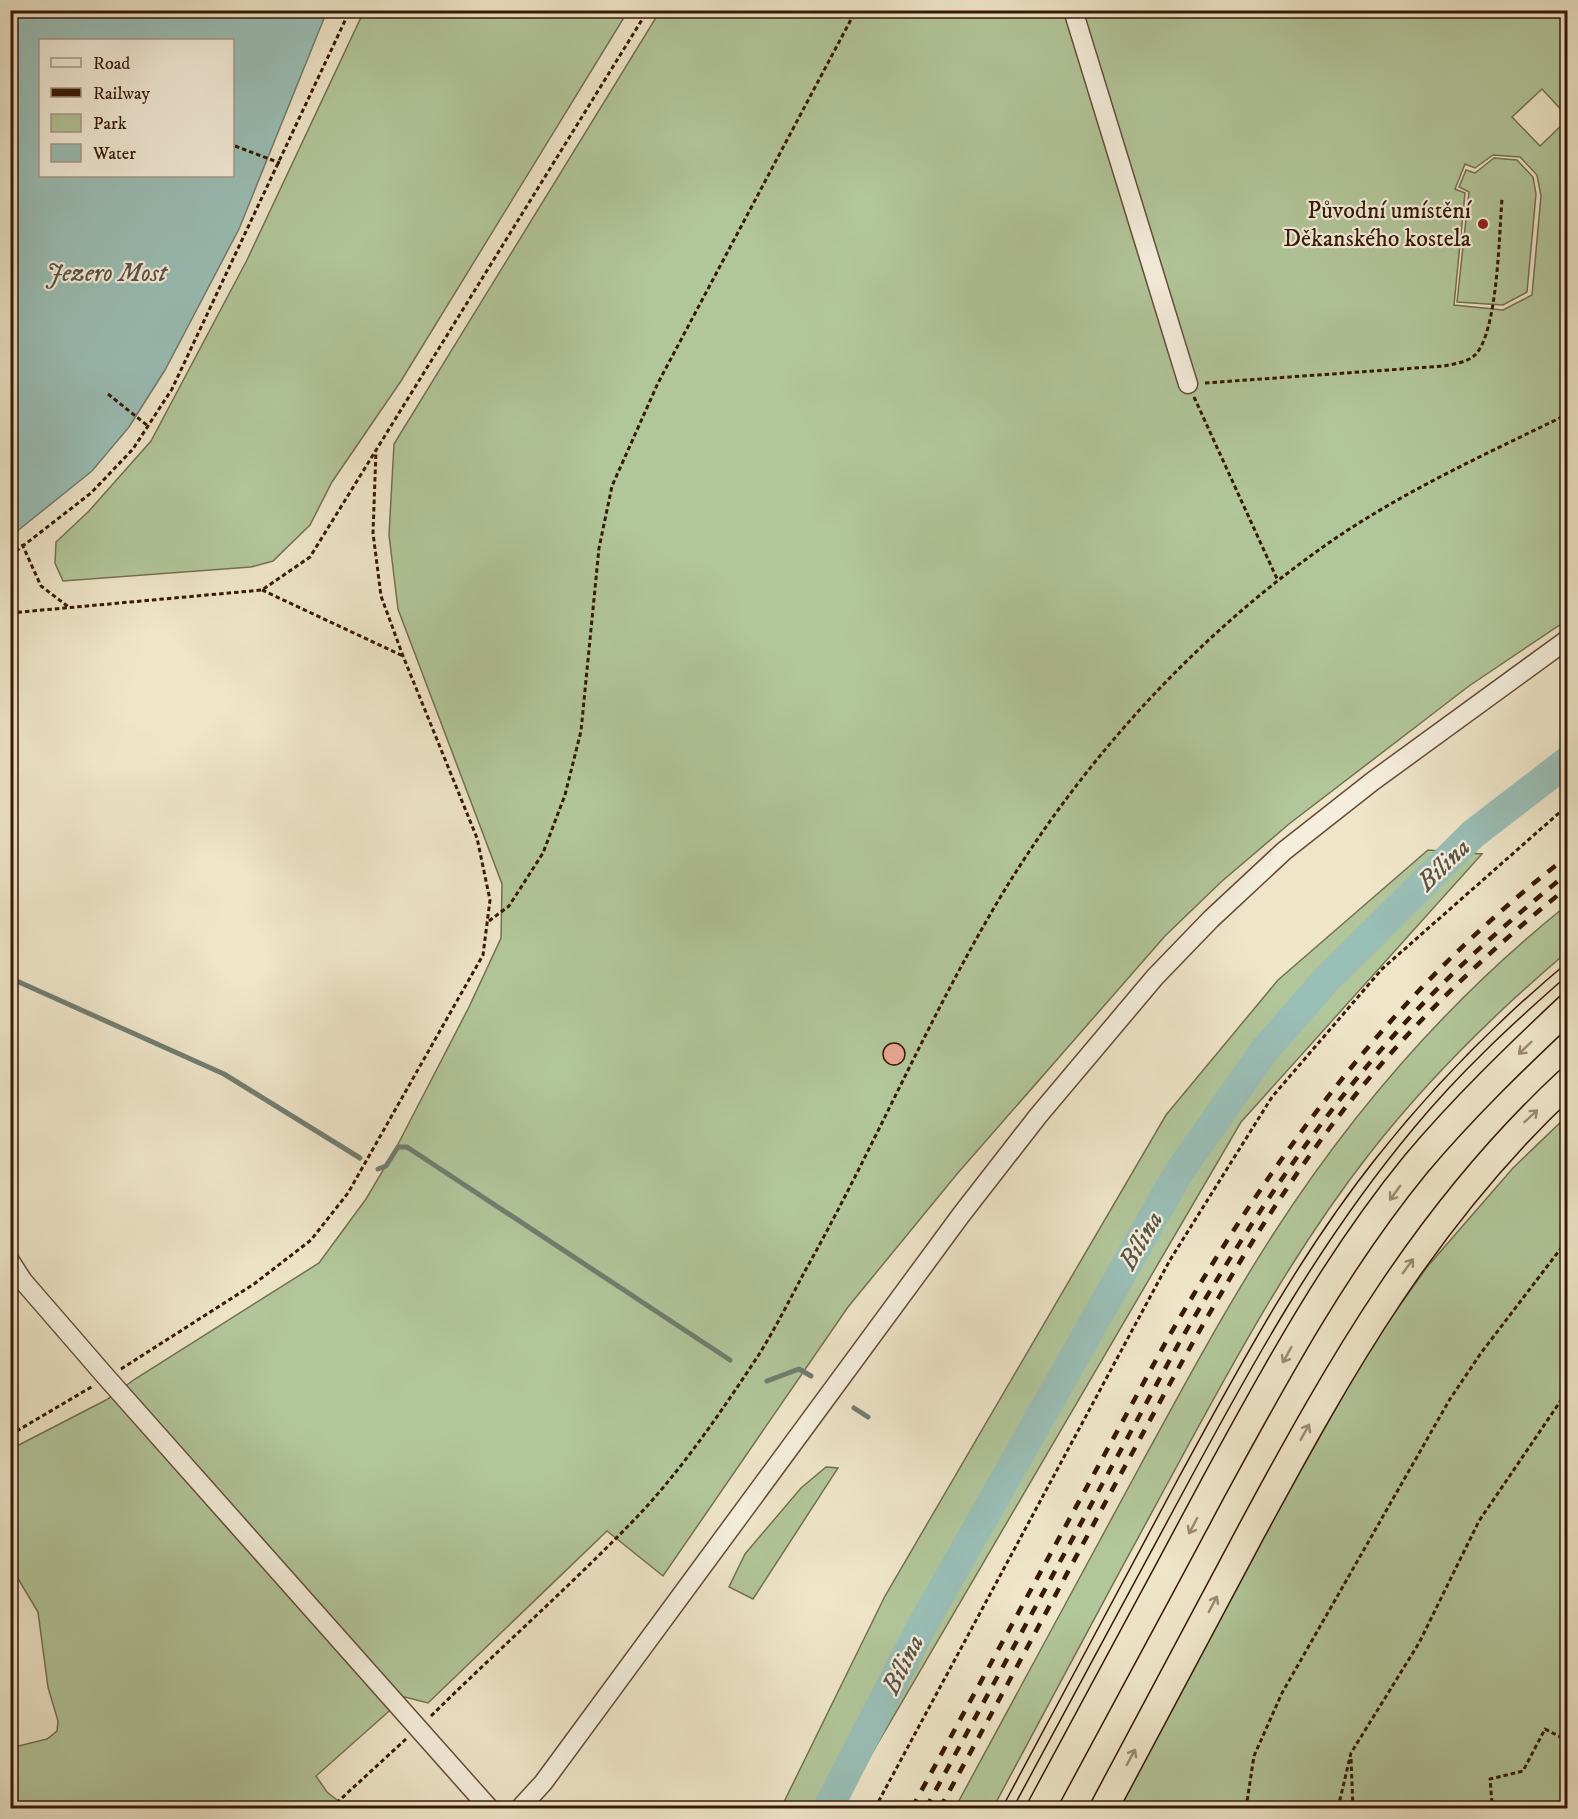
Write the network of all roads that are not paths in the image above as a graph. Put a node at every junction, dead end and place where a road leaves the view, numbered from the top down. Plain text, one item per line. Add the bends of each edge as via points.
1 (1073, 10) edge
2 (1188, 384) road end
3 (1568, 639) edge
4 (1568, 1008) edge
5 (1568, 1082) edge
6 (10, 1261) edge
7 (489, 1809) edge
8 (520, 1809) edge
9 (1041, 1809) edge
10 (1104, 1809) edge

1 - 2 street
3 - 8 street via 1372,781 1284,851 1211,918 1155,977 961,1215
4 -> 9 highway via 1481,1090 1415,1165 1348,1256 1254,1413
10 -> 5 highway via 1302,1437 1362,1334 1453,1204 1524,1123
6 - 7 street via 107,1378

